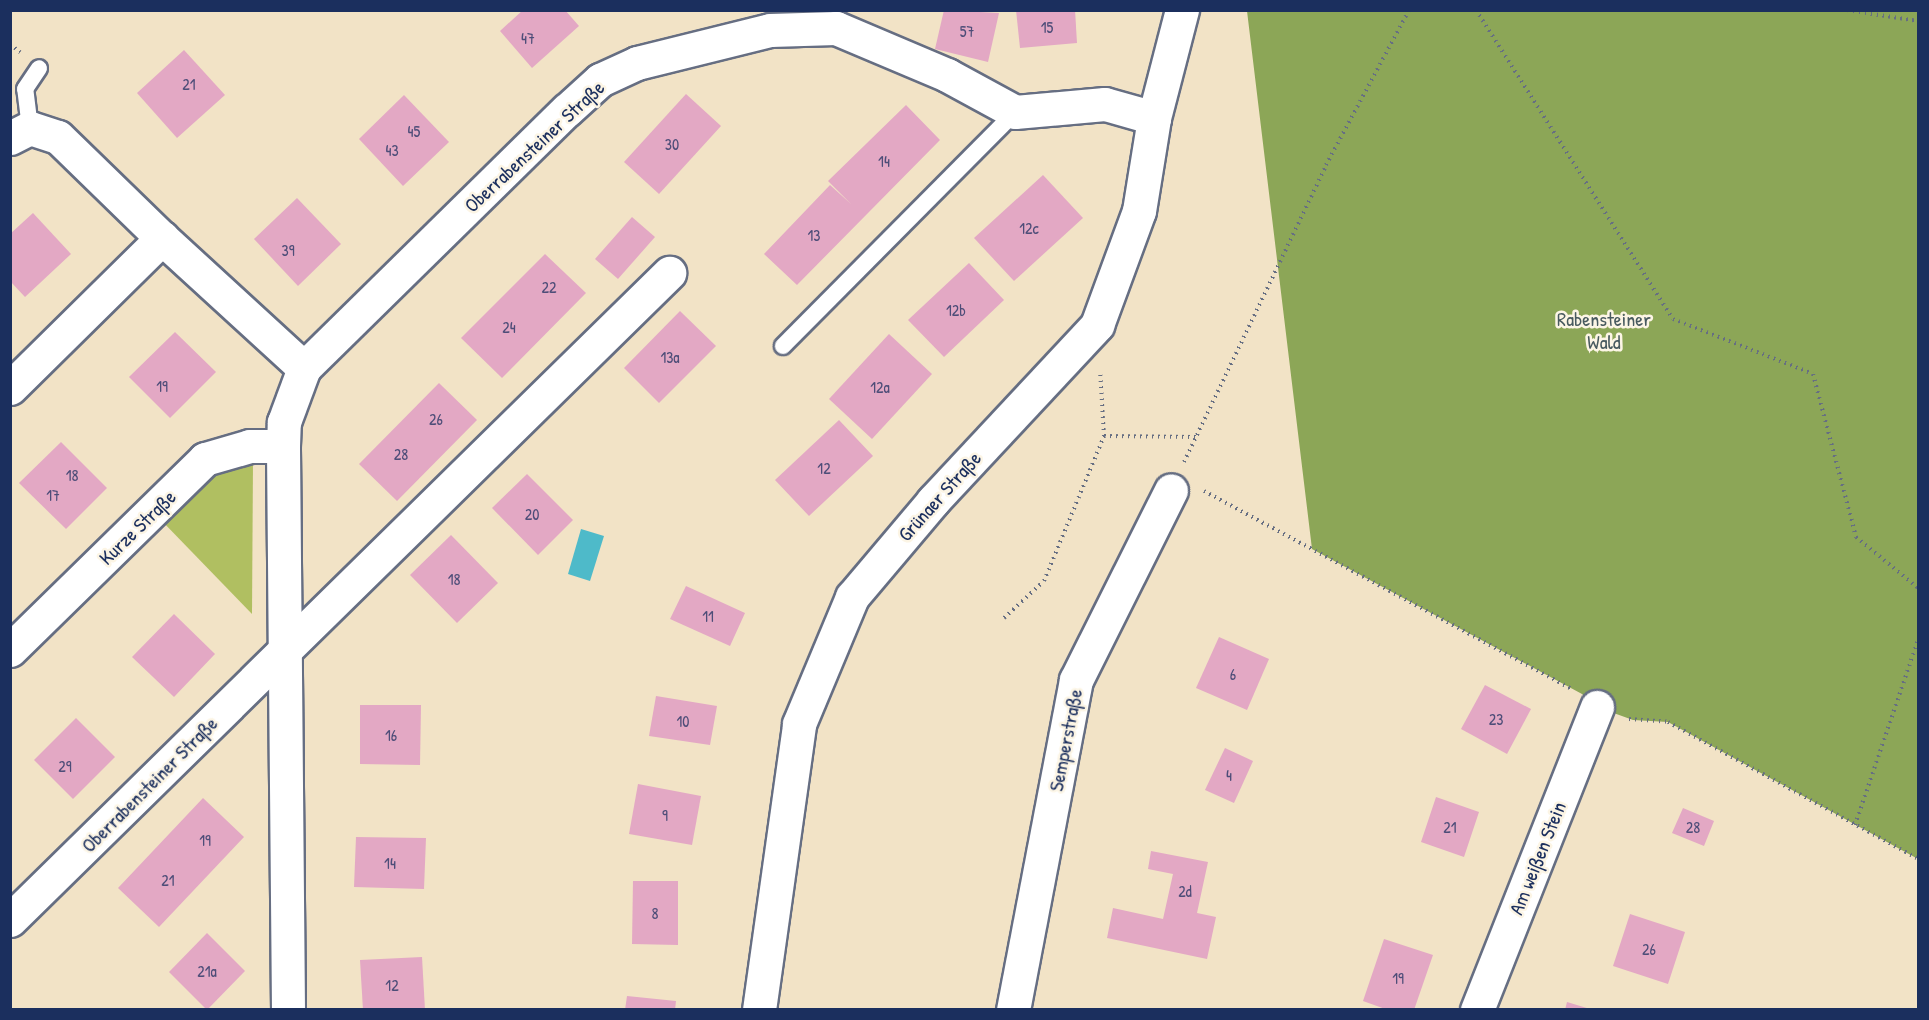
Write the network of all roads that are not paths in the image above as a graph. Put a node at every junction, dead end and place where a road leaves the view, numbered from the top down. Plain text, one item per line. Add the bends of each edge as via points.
1 (1182, 10) edge
2 (39, 68) dead end
3 (1015, 112) junction
4 (1154, 118) junction
5 (20, 133) edge
6 (162, 238) junction
7 (669, 273) dead end
8 (783, 346) dead end
9 (304, 368) junction
10 (10, 388) edge
11 (283, 446) junction
12 (1183, 488) road end
13 (287, 648) junction
14 (10, 650) edge
15 (1596, 707) road end
16 (10, 920) edge
17 (288, 1010) edge
18 (759, 1010) edge
19 (1013, 1010) edge
20 (1477, 1010) edge

1 - 4 street, Grünaer Straße
2 - 5 lane via 25,89
3 - 4 street via 1105,104
3 - 8 lane
3 - 9 street, Oberrabensteiner Straße via 946,75 836,28 770,30 637,63 600,80 567,110
4 - 18 street, Grünaer Straße via 1139,211 1097,325 933,501 852,597 799,724
5 - 6 street via 58,137
6 - 9 street
6 - 10 street
7 - 13 street, Oberrabensteiner Straße
9 - 11 street, Oberrabensteiner Straße via 284,422
11 - 13 street, Oberrabensteiner Straße
11 - 14 street, Kurze Straße via 250,446 205,459
12 - 19 street, Semperstraße via 1076,680
13 - 16 street, Oberrabensteiner Straße
13 - 17 street, Oberrabensteiner Straße
15 - 20 street, Am weißen Stein

